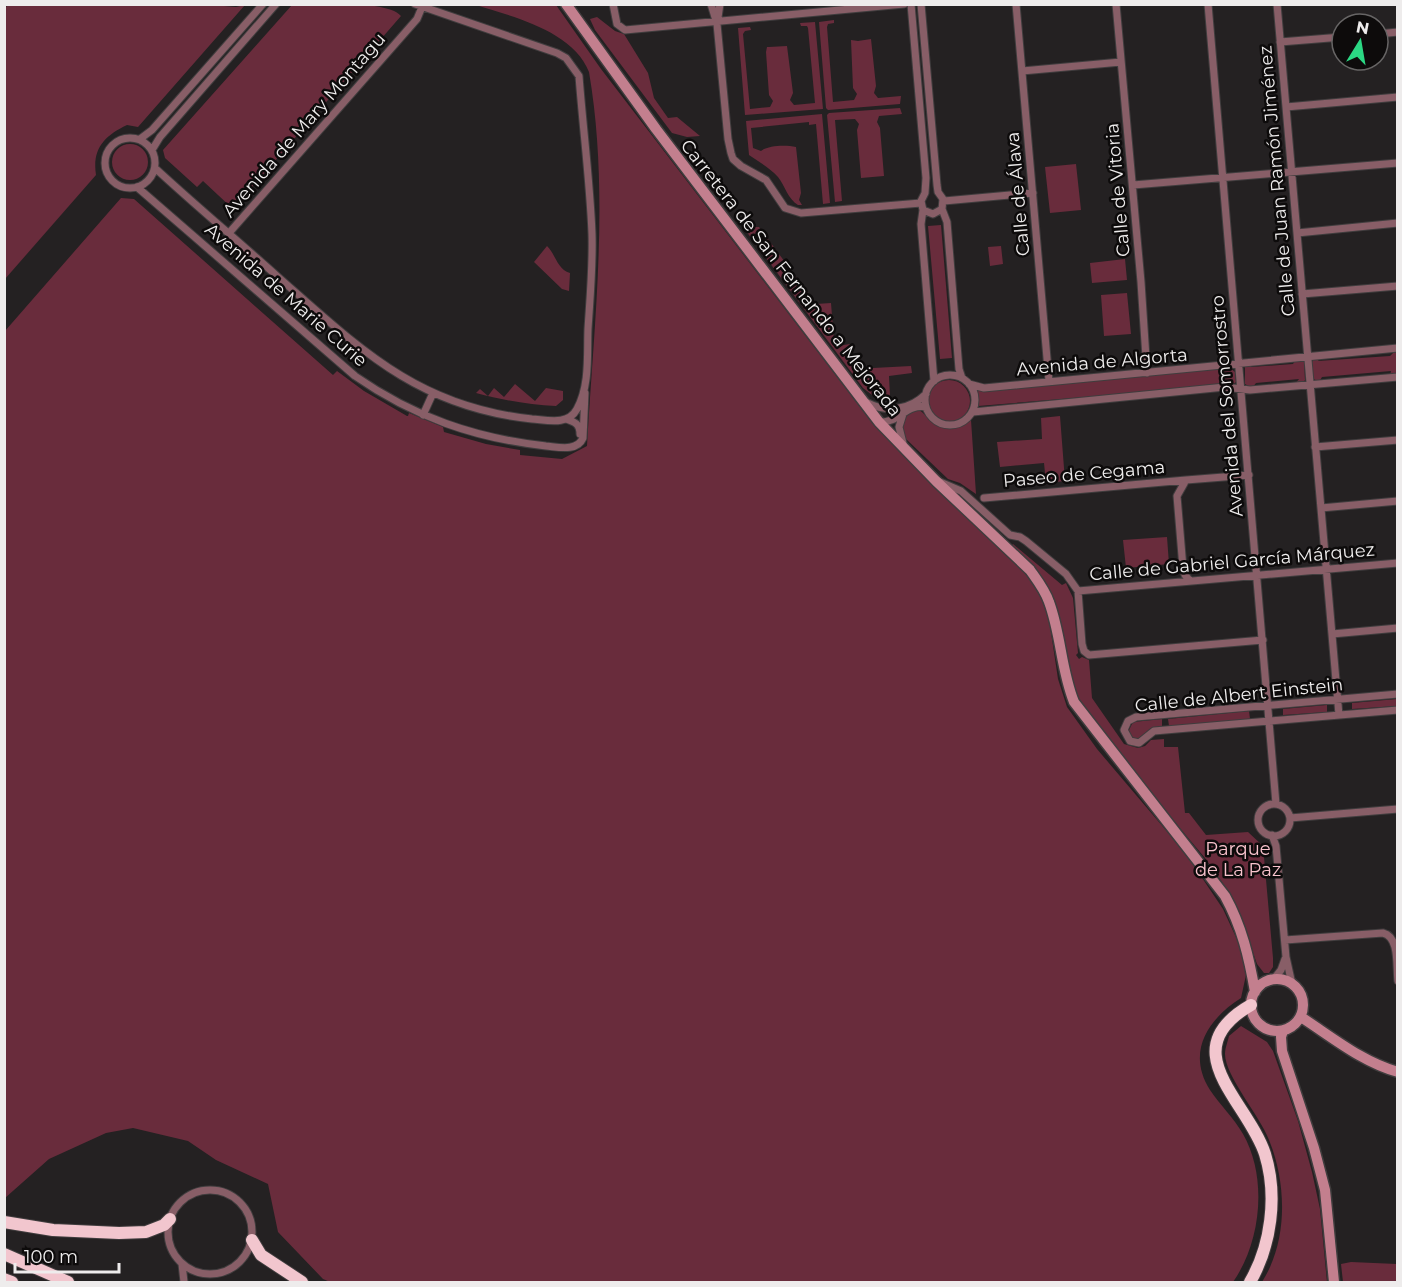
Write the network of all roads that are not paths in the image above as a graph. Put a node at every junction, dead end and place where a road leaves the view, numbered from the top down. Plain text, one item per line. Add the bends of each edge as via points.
1 (263, 4) edge
2 (276, 4) edge
3 (566, 4) edge
4 (614, 4) edge
5 (711, 4) edge
6 (720, 4) edge
7 (904, 4) edge
8 (911, 4) edge
9 (921, 4) edge
10 (1016, 4) edge
11 (1116, 4) edge
12 (1208, 4) edge
13 (1277, 4) edge
14 (419, 6) edge
15 (717, 22) junction
16 (1330, 38) edge
17 (1280, 42) junction
18 (1121, 62) junction
19 (1022, 71) junction
20 (1398, 97) edge
21 (1286, 107) junction
22 (140, 140) junction
23 (152, 150) junction
24 (1398, 163) edge
25 (155, 168) junction
26 (1292, 172) junction
27 (1222, 178) junction
28 (1133, 185) junction
29 (136, 187) junction
30 (938, 192) junction
31 (925, 193) junction
32 (1033, 193) junction
33 (943, 205) junction
34 (922, 206) junction
35 (1398, 223) edge
36 (229, 233) junction
37 (1297, 233) junction
38 (1398, 286) edge
39 (1302, 294) junction
40 (1398, 348) edge
41 (1307, 356) junction
42 (1239, 363) junction
43 (1147, 373) junction
44 (1398, 377) edge
45 (962, 378) junction
46 (934, 381) junction
47 (1049, 381) junction
48 (969, 384) junction
49 (1310, 385) junction
50 (585, 387) junction
51 (1241, 389) junction
52 (433, 393) junction
53 (926, 394) junction
54 (861, 400) junction
55 (926, 407) junction
56 (905, 409) junction
57 (973, 412) junction
58 (423, 415) junction
59 (566, 420) junction
60 (879, 422) junction
61 (1398, 440) edge
62 (574, 447) junction
63 (1315, 447) junction
64 (911, 455) junction
65 (1249, 475) junction
66 (932, 477) junction
67 (1186, 480) junction
68 (984, 498) dead end
69 (1398, 501) edge
70 (1321, 508) junction
71 (1398, 563) edge
72 (1326, 570) junction
73 (1257, 575) junction
74 (1190, 581) junction
75 (1078, 591) junction
76 (1398, 628) edge
77 (1332, 634) junction
78 (1263, 640) junction
79 (1398, 694) edge
80 (1337, 700) junction
81 (1268, 706) junction
82 (1398, 710) edge
83 (1339, 715) junction
84 (1269, 721) junction
85 (1276, 804) junction
86 (1398, 809) edge
87 (1290, 818) junction
88 (1276, 835) junction
89 (1285, 940) junction
90 (1247, 947) junction
91 (1286, 957) junction
92 (1271, 980) junction
93 (1398, 981) edge
94 (1292, 984) junction
95 (1255, 992) junction
96 (1251, 1005) junction
97 (1301, 1017) junction
98 (1269, 1030) junction
99 (1283, 1031) junction
100 (1282, 1051) junction
101 (1398, 1072) edge
102 (170, 1219) junction
103 (4, 1222) edge
104 (252, 1240) junction
105 (4, 1254) edge
106 (182, 1264) junction
107 (213, 1274) junction
108 (4, 1279) edge
109 (12, 1282) edge
110 (68, 1282) edge
111 (184, 1282) edge
112 (204, 1282) edge
113 (302, 1282) edge
114 (1250, 1282) edge
115 (1334, 1282) edge

1 - 22 street
2 - 23 street
3 - 54 street, Carretera de San Fernando a Mejorada
4 - 15 street via 615,20 625,30
5 - 15 street
6 - 15 street
7 - 15 street
8 - 31 street
9 - 30 street
10 - 19 street, Calle de Álava
11 - 18 street, Calle de Vitoria
12 - 27 street, Avenida del Somorrostro
13 - 17 street, Calle de Juan Ramón Jiménez
14 - 36 street, Avenida de Mary Montagu via 417,19
14 - 50 street via 557,53 566,58 579,76 592,236
15 - 34 street via 728,144 733,159 766,180 780,203 801,213
16 - 17 street
17 - 21 street, Calle de Juan Ramón Jiménez
18 - 19 street
18 - 28 street, Calle de Vitoria
19 - 32 street, Calle de Álava
20 - 21 street
21 - 26 street, Calle de Juan Ramón Jiménez
22 - 23 street
22 - 29 street via 119,140 109,149 105,163 113,182
23 - 25 street
24 - 26 street
25 - 29 street via 148,180
25 - 36 street, Avenida de Marie Curie
26 - 27 street
26 - 37 street, Calle de Juan Ramón Jiménez
27 - 28 street
27 - 42 street, Avenida del Somorrostro
28 - 43 street, Calle de Vitoria
29 - 58 street, Avenida de Marie Curie via 355,376
30 - 31 street
30 - 33 street
31 - 34 street
32 - 33 street
32 - 47 street, Calle de Álava
33 - 34 street via 933,214
33 - 45 street
34 - 46 street
35 - 37 street
36 - 52 street, Avenida de Marie Curie via 356,345 385,367
37 - 39 street, Calle de Juan Ramón Jiménez
38 - 39 street
39 - 41 street, Calle de Juan Ramón Jiménez
40 - 41 street, Avenida de Algorta
41 - 42 street, Avenida de Algorta
41 - 49 street, Calle de Juan Ramón Jiménez
42 - 43 street, Avenida de Algorta
42 - 51 street, Avenida del Somorrostro
43 - 47 street, Avenida de Algorta
44 - 49 street, Avenida de Algorta
45 - 46 street via 948,375
45 - 48 street
46 - 53 street
47 - 48 street, Avenida de Algorta via 984,388
48 - 57 street via 976,399
49 - 51 street, Avenida de Algorta
49 - 63 street, Calle de Juan Ramón Jiménez
50 - 59 street via 577,409
50 - 62 street via 583,438
51 - 57 street, Avenida de Algorta via 1225,387
51 - 65 street, Avenida del Somorrostro
52 - 58 street
52 - 59 street, Avenida de Marie Curie via 485,411
53 - 55 street
53 - 56 street
54 - 56 street via 884,410
54 - 60 street, Carretera de San Fernando a Mejorada
55 - 56 street
55 - 57 street via 934,420 948,426 963,422
56 - 60 street via 885,415
56 - 64 street via 899,432
58 - 62 street, Avenida de Marie Curie via 490,437
59 - 62 street via 580,427
60 - 64 street, Carretera de San Fernando a Mejorada
61 - 63 street
63 - 70 street, Calle de Juan Ramón Jiménez
64 - 66 street, Carretera de San Fernando a Mejorada
65 - 67 street, Paseo de Cegama
65 - 73 street, Avenida del Somorrostro
66 - 75 street, Calle de Gabriel García Márquez via 962,490 1010,536 1026,541 1066,574
66 - 90 street, Carretera de San Fernando a Mejorada via 1038,581 1053,613 1074,702 1214,879 1232,907
67 - 68 street, Paseo de Cegama
67 - 74 street, Paseo de Cegama via 1177,496 1183,568
69 - 70 street
70 - 72 street, Calle de Juan Ramón Jiménez
71 - 72 street, Calle de Gabriel García Márquez
72 - 73 street, Calle de Gabriel García Márquez
72 - 77 street, Calle de Juan Ramón Jiménez
73 - 74 street, Calle de Gabriel García Márquez
73 - 78 street, Avenida del Somorrostro
74 - 75 street, Calle de Gabriel García Márquez
75 - 78 street via 1082,644 1089,655
76 - 77 street
77 - 80 street, Calle de Juan Ramón Jiménez
78 - 81 street, Avenida del Somorrostro
79 - 80 street, Calle de Albert Einstein
80 - 81 street, Calle de Albert Einstein
80 - 83 street, Calle de Juan Ramón Jiménez
81 - 84 street, Avenida del Somorrostro
81 - 84 street, Calle de Albert Einstein via 1136,717 1128,721 1124,730 1130,741 1139,743 1154,731
82 - 83 street, Calle de Albert Einstein
83 - 84 street, Calle de Albert Einstein
84 - 85 street, Avenida del Somorrostro
85 - 87 street
85 - 88 street via 1266,806 1258,817 1262,830
86 - 87 street
87 - 88 street via 1286,829
88 - 89 street
89 - 91 street
89 - 93 street via 1389,934 1395,947
90 - 92 street, Carretera de San Fernando a Mejorada via 1258,974
90 - 95 street, Carretera de San Fernando a Mejorada
91 - 92 street
91 - 94 street
92 - 94 street
92 - 95 street
94 - 97 street via 1303,999
95 - 96 street
96 - 98 street via 1256,1020
96 - 114 highway via 1226,1023 1216,1048 1220,1075 1252,1125 1265,1155 1270,1180 1266,1245
97 - 99 street
97 - 101 street via 1381,1067
98 - 99 street
98 - 100 street
99 - 100 street
100 - 115 street via 1325,1190
102 - 103 highway via 146,1232 119,1233 53,1230
102 - 104 street via 187,1196 200,1191 228,1193 244,1207 252,1226
102 - 106 street via 169,1244
104 - 107 street via 249,1250 234,1267
104 - 113 highway via 261,1256
105 - 110 highway
106 - 107 street
106 - 111 street
107 - 112 street
108 - 109 highway

